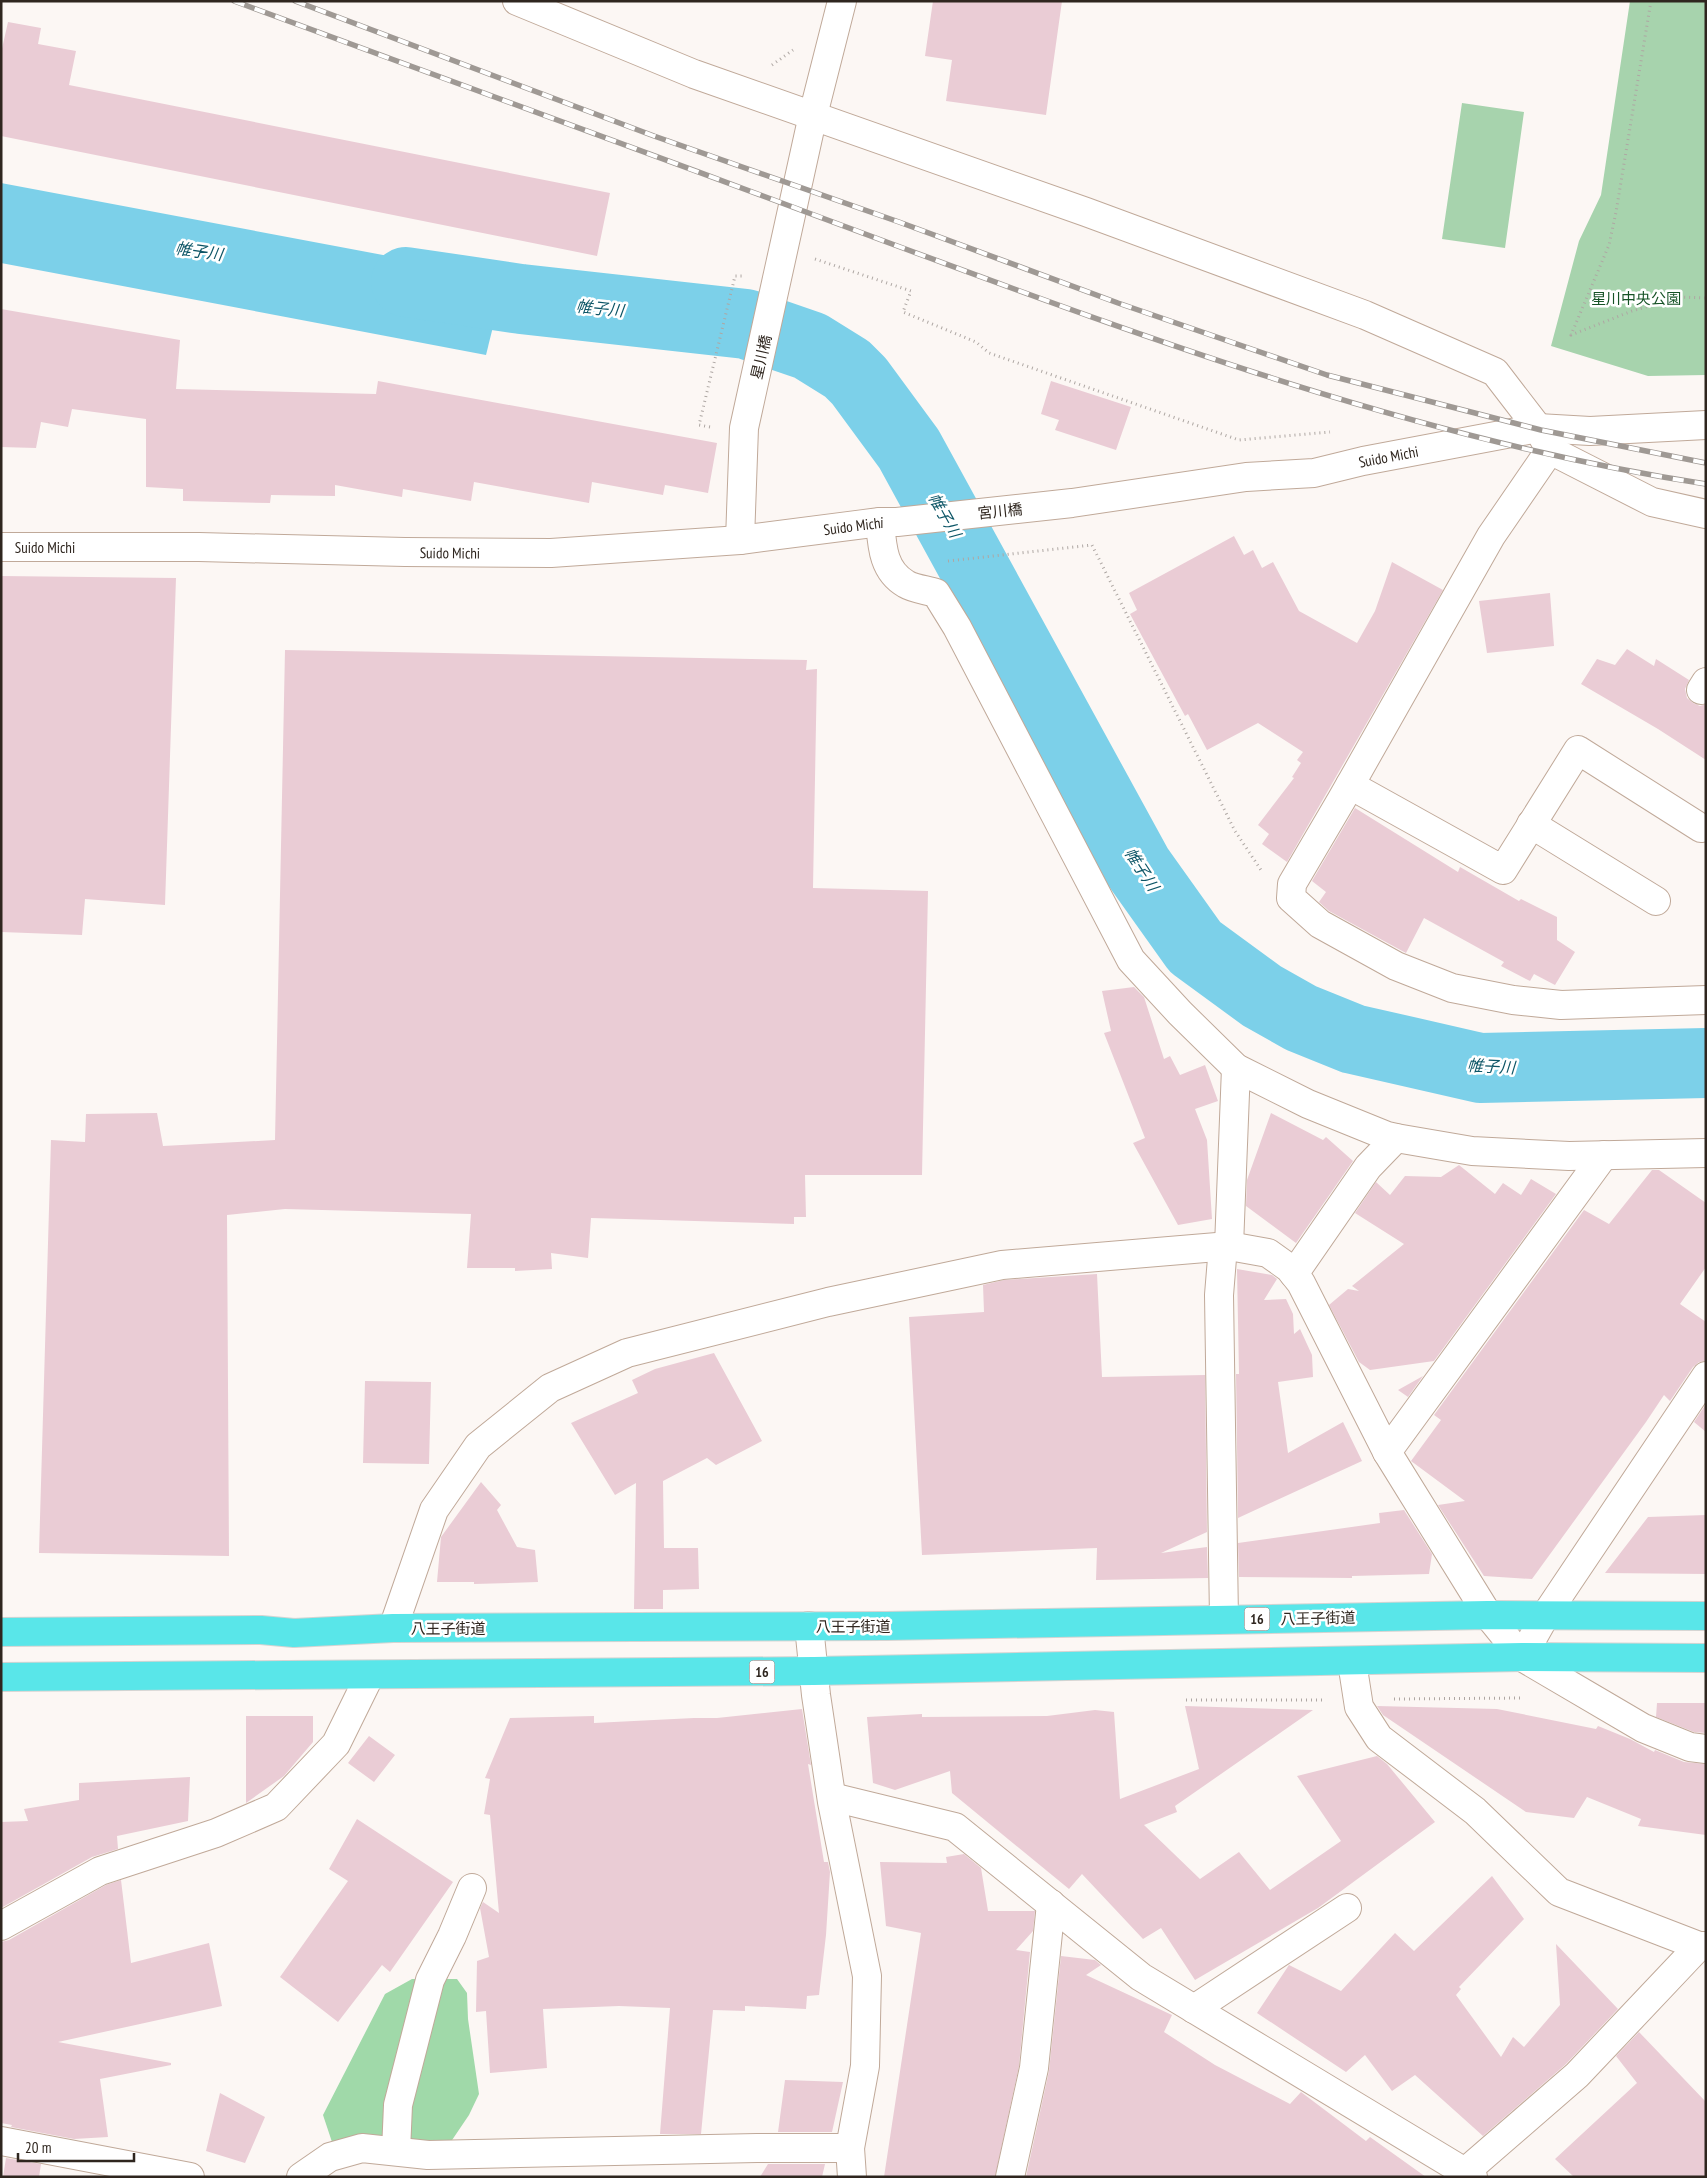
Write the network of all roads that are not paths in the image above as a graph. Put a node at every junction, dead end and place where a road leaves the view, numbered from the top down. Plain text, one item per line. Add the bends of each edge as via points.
1 (517, 1) edge
2 (842, 1) edge
3 (813, 114) junction
4 (1706, 425) edge
5 (1544, 439) junction
6 (1072, 502) joint
7 (1706, 514) edge
8 (889, 522) junction
9 (740, 540) junction
10 (1, 547) edge
11 (1350, 784) junction
12 (1532, 824) junction
13 (1701, 828) dead end
14 (1656, 901) dead end
15 (1706, 1000) edge
16 (1236, 1068) junction
17 (1396, 1138) junction
18 (1706, 1153) edge
19 (1604, 1155) junction
20 (1226, 1246) junction
21 (1294, 1274) junction
22 (1706, 1376) edge
23 (1387, 1452) junction
24 (1488, 1615) junction
25 (1545, 1616) junction
26 (1706, 1616) edge
27 (1224, 1619) junction
28 (809, 1626) junction
29 (393, 1628) junction
30 (1, 1632) edge
31 (1522, 1657) junction
32 (1706, 1658) edge
33 (1352, 1662) junction
34 (814, 1672) junction
35 (370, 1675) junction
36 (1, 1677) edge
37 (1706, 1749) edge
38 (832, 1797) junction
39 (472, 1888) dead end
40 (1051, 1904) junction
41 (1348, 1908) dead end
42 (1, 1926) edge
43 (1702, 1946) edge
44 (1194, 2009) junction
45 (1, 2141) edge
46 (850, 2148) junction
47 (396, 2151) junction
48 (1469, 2174) edge
49 (190, 2177) edge
50 (301, 2177) edge
51 (852, 2177) edge
52 (1010, 2177) edge

1 - 3 street via 694,74
2 - 3 street, 星川橋
3 - 5 street via 1365,315 1495,372
3 - 9 street, 星川橋 via 744,428
4 - 5 street, Suido Michi via 1590,431
5 - 6 street, Suido Michi via 1363,461 1314,473 1246,477
5 - 7 street via 1652,502
5 - 11 street
6 - 8 street, 宮川橋
8 - 9 street, Suido Michi
8 - 16 street via 882,543 888,568 906,584 936,593 957,627 1131,960
9 - 10 street, Suido Michi via 519,553
11 - 12 street via 1503,870
11 - 15 street via 1292,884 1291,898 1320,924 1396,966 1452,988 1561,1005
12 - 13 street via 1578,750
12 - 14 street
16 - 17 street via 1308,1104
16 - 20 street
17 - 19 street via 1472,1150
17 - 21 street via 1368,1167
18 - 19 street
19 - 23 street
20 - 21 street via 1268,1253
20 - 27 street via 1219,1295
20 - 29 street via 1002,1265 828,1302 636,1350 584,1372 550,1388 478,1446 434,1510
21 - 23 street
22 - 25 street
23 - 24 street
24 - 25 highway, 八王子街道 / 16
24 - 27 highway, 八王子街道 / 16
24 - 31 street
25 - 26 highway, 八王子街道 / 16
25 - 31 street
27 - 28 highway, 八王子街道 / 16
28 - 29 highway, 八王子街道 / 16
28 - 34 street
29 - 30 highway, 八王子街道 / 16 via 294,1633 261,1630
31 - 32 highway, 16
31 - 33 highway, 16
31 - 37 street via 1644,1728 1690,1747
33 - 34 highway, 16
33 - 43 street via 1359,1708 1379,1738 1475,1811 1559,1892
34 - 35 highway, 16
34 - 38 street
35 - 36 highway, 16
35 - 42 street via 336,1744 276,1808 216,1833 100,1871
38 - 40 street via 956,1827
38 - 46 street via 867,1976 865,2066
39 - 47 street via 430,1980 398,2105
40 - 44 street via 1141,1977
40 - 52 street via 1034,2068
41 - 44 street
43 - 48 street via 1577,2075
44 - 48 street
45 - 49 street
46 - 47 street via 428,2154
46 - 51 street
47 - 50 street via 362,2148 330,2157

